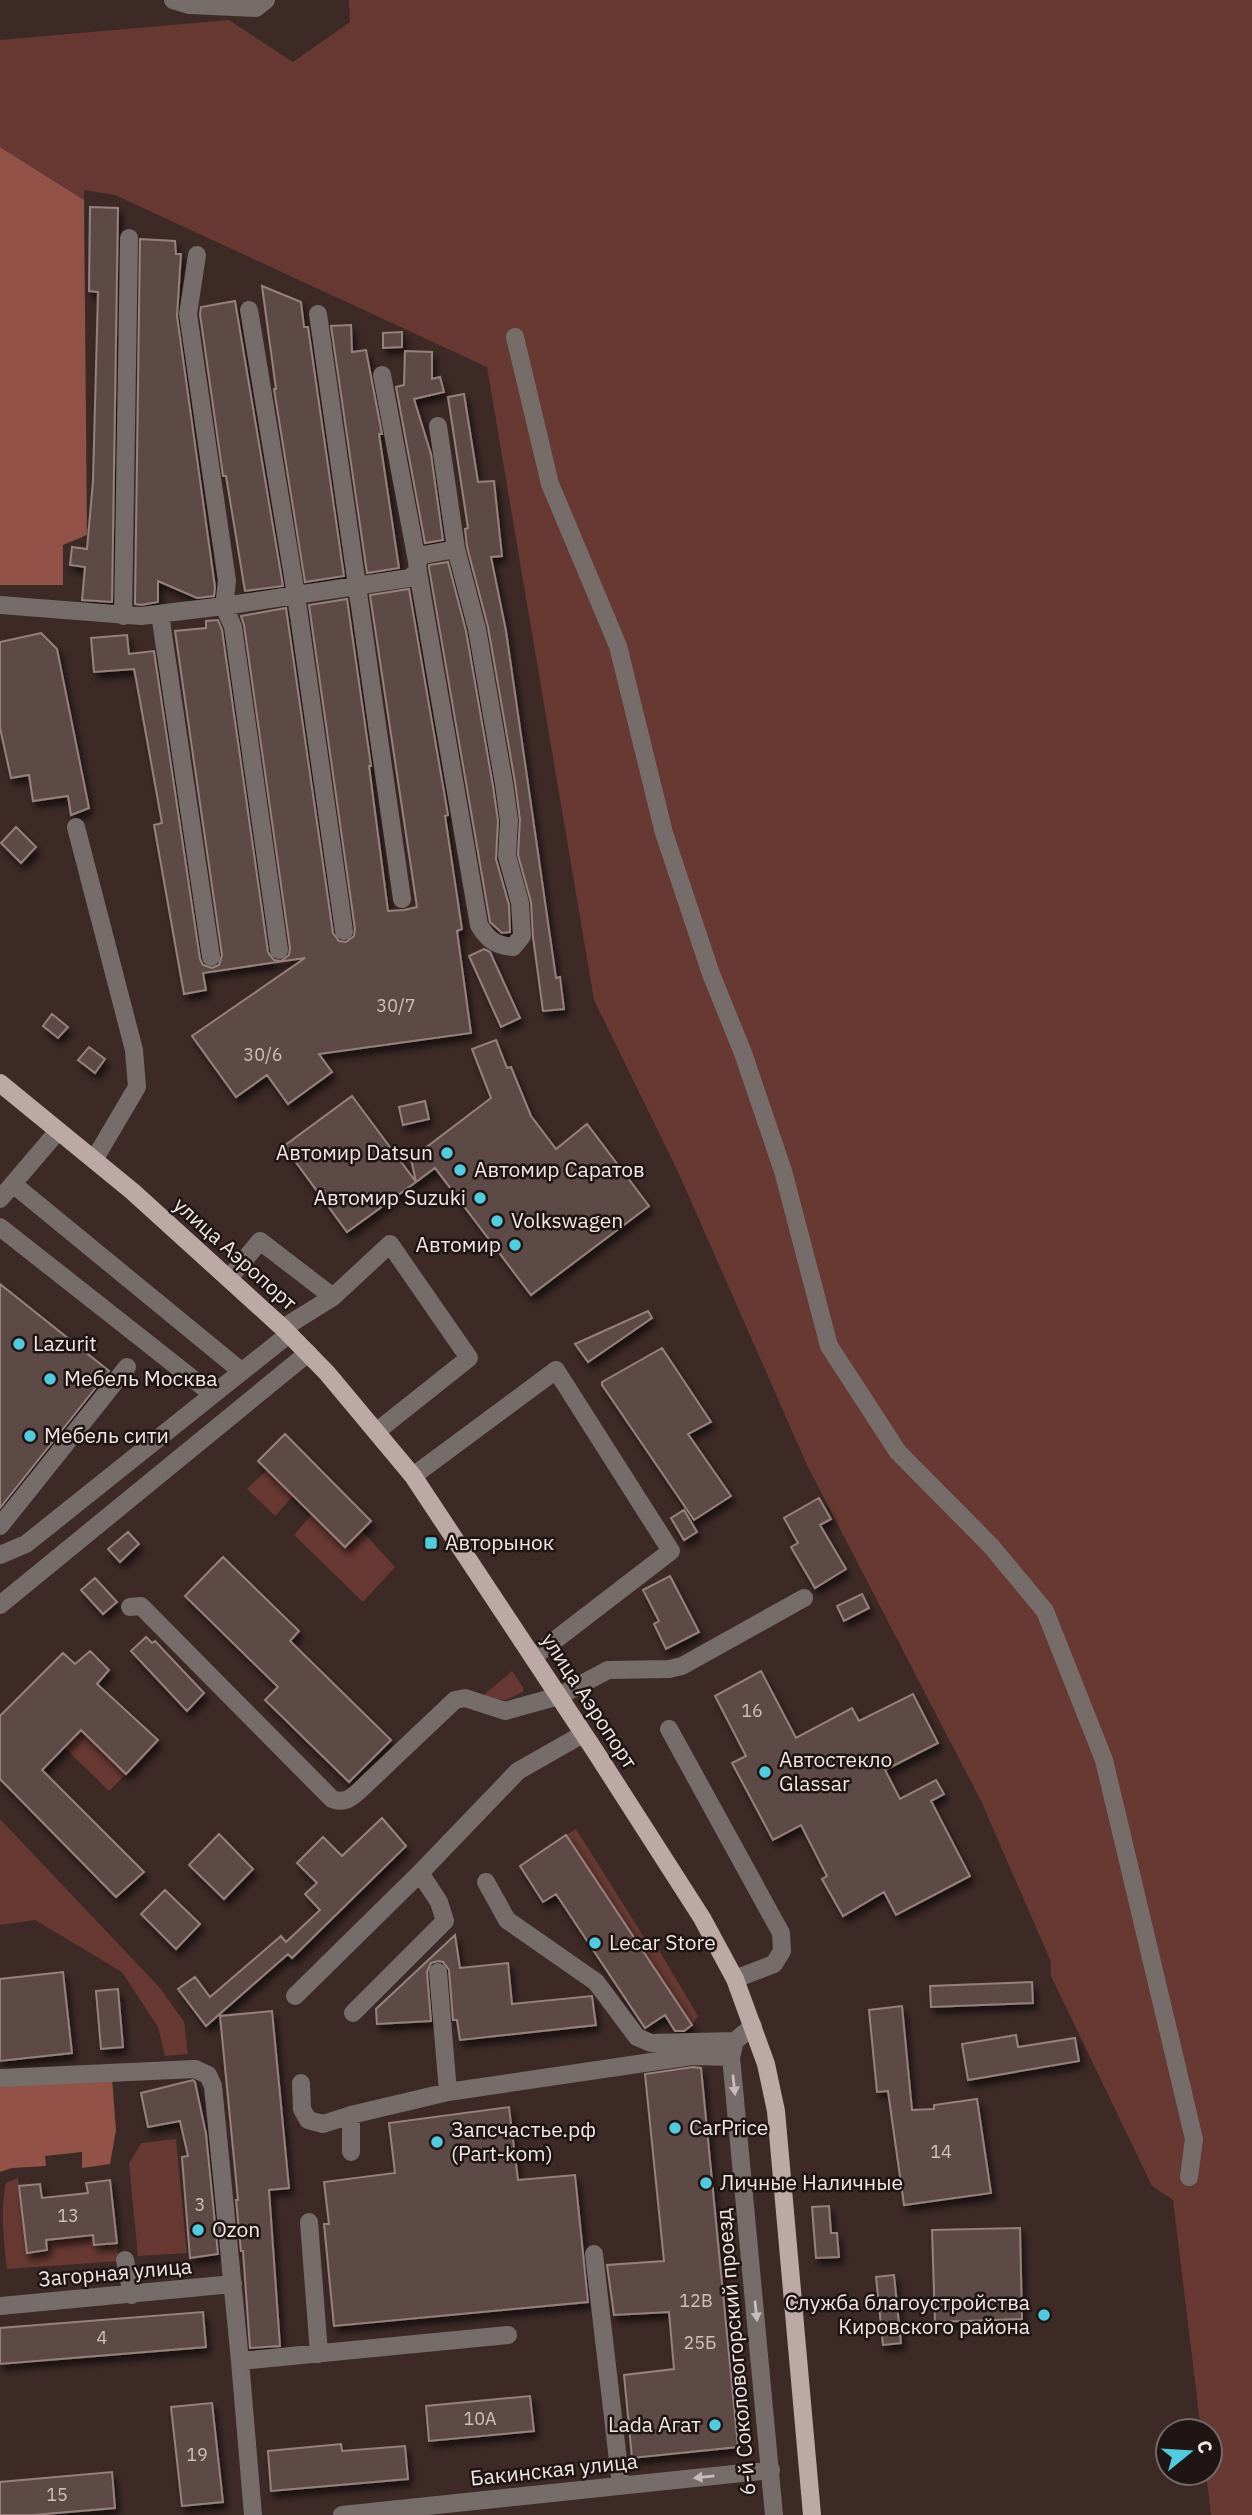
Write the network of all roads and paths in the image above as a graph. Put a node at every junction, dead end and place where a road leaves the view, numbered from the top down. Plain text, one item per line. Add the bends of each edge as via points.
1 (173, 0) edge
2 (266, 0) edge
3 (129, 238) dead end
4 (197, 255) dead end
5 (249, 310) dead end
6 (318, 314) dead end
7 (515, 337) dead end
8 (382, 375) dead end
9 (438, 426) dead end
10 (456, 549) junction
11 (417, 567) junction
12 (356, 586) junction
13 (296, 595) junction
14 (0, 606) edge
15 (224, 607) junction
16 (160, 614) junction
17 (123, 616) junction
18 (76, 827) dead end
19 (402, 899) dead end
20 (344, 931) dead end
21 (279, 950) dead end
22 (211, 957) dead end
23 (0, 1083) edge
24 (58, 1131) junction
25 (94, 1160) junction
26 (13, 1184) junction
27 (0, 1199) edge
28 (0, 1227) edge
29 (230, 1278) junction
30 (333, 1297) junction
31 (286, 1331) junction
32 (308, 1353) junction
33 (127, 1367) dead end
34 (241, 1371) junction
35 (212, 1394) junction
36 (376, 1432) junction
37 (413, 1476) junction
38 (0, 1526) edge
39 (0, 1555) edge
40 (804, 1598) dead end
41 (0, 1605) edge
42 (130, 1607) dead end
43 (533, 1657) junction
44 (559, 1696) junction
45 (669, 1729) dead end
46 (583, 1734) junction
47 (421, 1873) junction
48 (486, 1882) dead end
49 (438, 1972) dead end
50 (735, 1979) junction
51 (295, 1996) dead end
52 (353, 2013) dead end
53 (753, 2026) junction
54 (733, 2049) junction
55 (0, 2078) edge
56 (301, 2083) dead end
57 (447, 2092) junction
58 (351, 2115) junction
59 (351, 2152) dead end
60 (1189, 2177) dead end
61 (309, 2222) dead end
62 (594, 2254) dead end
63 (125, 2260) dead end
64 (233, 2284) junction
65 (132, 2295) junction
66 (0, 2306) edge
67 (508, 2335) dead end
68 (319, 2354) junction
69 (240, 2361) junction
70 (771, 2470) junction
71 (621, 2486) junction
72 (253, 2515) edge
73 (342, 2515) edge
74 (774, 2515) edge
75 (812, 2515) edge

1 - 2 street via 256,8
3 - 17 street
4 - 15 street via 188,314 227,581
5 - 13 street
6 - 12 street
7 - 60 street via 550,484 618,646 664,833 783,1171 829,1346 898,1452 991,1546 1045,1611 1104,1760 1194,2139
8 - 11 street
9 - 10 street
10 - 11 street via 423,555
10 - 11 street via 477,629 504,784 507,856 520,903 522,936 513,947 487,939 479,925
11 - 12 street via 409,578
12 - 13 street
12 - 19 street
13 - 15 street
13 - 20 street
14 - 17 street
15 - 16 street
15 - 21 street via 233,627
16 - 17 street
16 - 22 street
18 - 25 street via 134,1050 137,1087
23 - 24 main road, улица Аэропорт
24 - 25 main road, улица Аэропорт
24 - 26 street
25 - 29 main road, улица Аэропорт
26 - 27 street
26 - 34 street
28 - 35 street
29 - 30 street via 260,1241
29 - 31 main road, улица Аэропорт
30 - 31 street
30 - 36 street via 390,1244 469,1358
31 - 32 main road, улица Аэропорт
31 - 34 street
32 - 36 main road, улица Аэропорт
32 - 41 street
33 - 38 street
34 - 35 street
35 - 39 street via 26,1544
36 - 37 main road, улица Аэропорт
37 - 43 main road, улица Аэропорт
37 - 43 street via 556,1370 671,1551
40 - 44 street via 681,1666 608,1670
42 - 44 street via 141,1606 339,1802 362,1789 455,1700 465,1698 505,1711
43 - 44 main road, улица Аэропорт
44 - 46 main road, улица Аэропорт
45 - 50 street via 781,1933 782,1951 774,1964
46 - 47 street via 518,1771
46 - 50 main road, улица Аэропорт via 702,1918
47 - 51 street
47 - 52 street via 445,1921
48 - 54 street via 507,1920 596,1982 637,2037 651,2043
49 - 57 street
50 - 53 main road, улица Аэропорт
53 - 54 street
53 - 75 main road, улица Аэропорт via 776,2111
54 - 57 street
54 -> 70 street, 6-й Соколовогорский проезд
55 - 64 street via 195,2068 208,2075 213,2086
56 - 58 street via 302,2109 308,2120 323,2124
57 - 58 street
58 - 59 street
61 - 68 street
62 - 71 street
63 - 65 street
64 - 65 street, Загорная улица
64 - 69 street
65 - 66 street, Загорная улица
67 - 68 street
68 - 69 street
69 - 72 street
70 -> 71 street, Бакинская улица
70 - 74 street, 6-й Соколовогорский проезд
71 - 73 street, Бакинская улица

